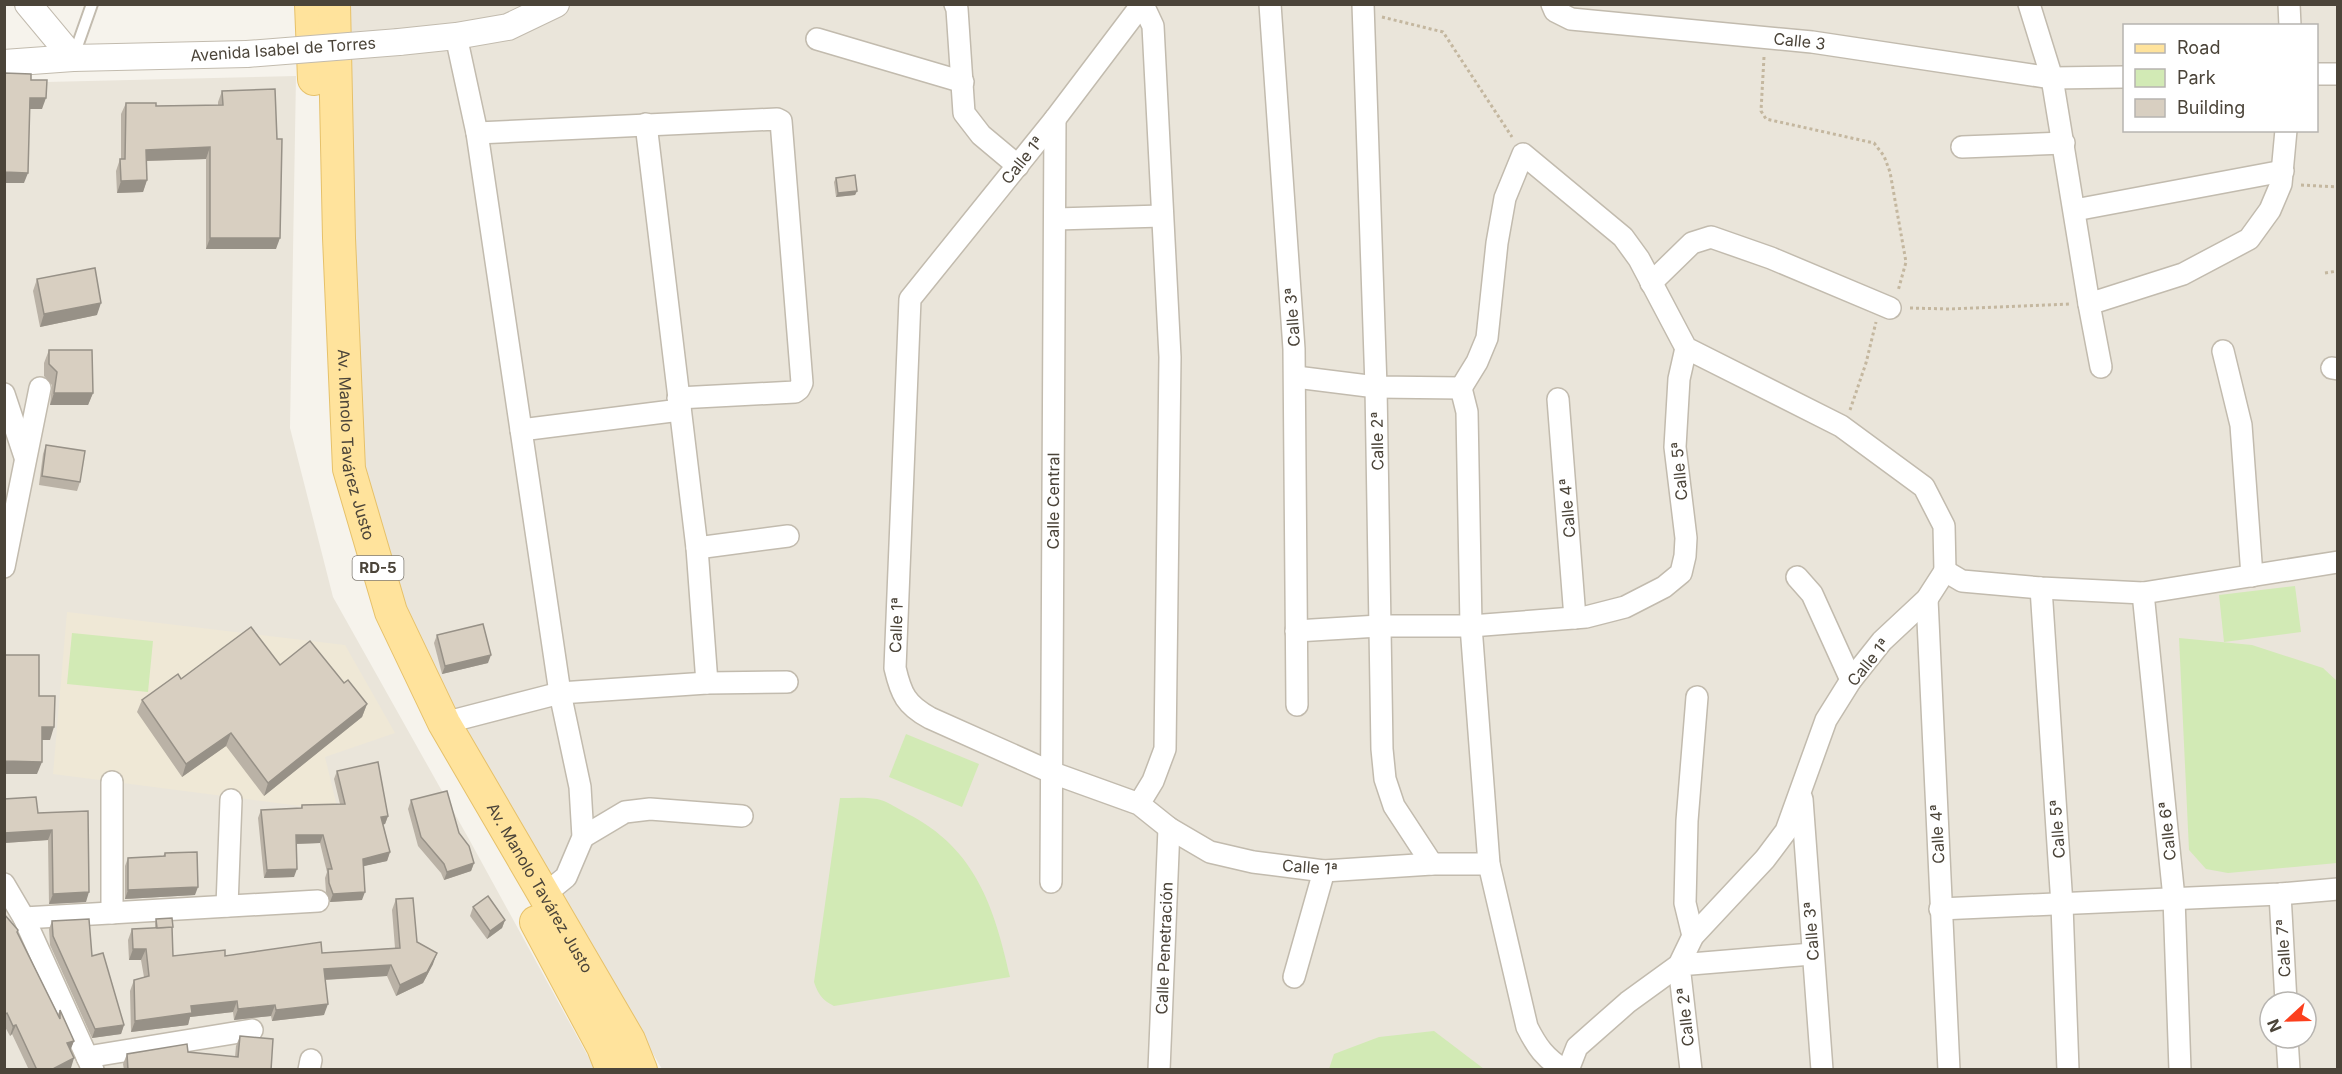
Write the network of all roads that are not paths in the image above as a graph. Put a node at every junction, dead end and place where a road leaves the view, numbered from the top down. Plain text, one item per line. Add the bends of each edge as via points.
1 (28, 4) edge
2 (92, 4) edge
3 (311, 4) edge
4 (334, 4) edge
5 (556, 4) edge
6 (955, 4) edge
7 (1270, 4) edge
8 (1552, 4) edge
9 (2029, 4) edge
10 (2289, 4) edge
11 (1363, 8) edge
12 (2289, 24) edge
13 (456, 36) junction
14 (817, 39) dead end
15 (72, 58) junction
16 (4, 63) edge
17 (2318, 74) edge
18 (2337, 74) edge
19 (2123, 76) edge
20 (2052, 78) junction
21 (963, 82) junction
22 (1055, 119) junction
23 (646, 124) junction
24 (2286, 132) edge
25 (477, 133) junction
26 (2064, 143) junction
27 (1962, 147) dead end
28 (1017, 166) junction
29 (2282, 178) junction
30 (2075, 210) junction
31 (1162, 216) junction
32 (1056, 219) junction
33 (1651, 283) junction
34 (2089, 304) junction
35 (1890, 308) road end
36 (1686, 348) junction
37 (2223, 351) dead end
38 (2101, 367) dead end
39 (1296, 377) junction
40 (1376, 387) junction
41 (40, 388) dead end
42 (1461, 388) junction
43 (4, 394) edge
44 (1558, 399) dead end
45 (679, 404) junction
46 (521, 429) junction
47 (26, 458) junction
48 (788, 536) dead end
49 (697, 548) junction
50 (2337, 562) edge
51 (4, 567) edge
52 (1945, 571) junction
53 (2252, 576) junction
54 (1797, 577) dead end
55 (2041, 588) junction
56 (2142, 593) junction
57 (1926, 599) junction
58 (1575, 618) junction
59 (1379, 626) junction
60 (1471, 626) junction
61 (1296, 631) junction
62 (1851, 680) junction
63 (787, 682) dead end
64 (707, 683) junction
65 (560, 693) junction
66 (1697, 697) dead end
67 (1297, 705) dead end
68 (444, 723) junction
69 (1053, 773) junction
70 (112, 782) dead end
71 (1801, 792) junction
72 (231, 800) dead end
73 (1139, 804) junction
74 (742, 816) dead end
75 (1169, 828) junction
76 (583, 837) junction
77 (1432, 864) junction
78 (1489, 864) junction
79 (1324, 871) junction
80 (1051, 882) dead end
81 (4, 884) edge
82 (2337, 889) edge
83 (545, 894) junction
84 (2280, 894) junction
85 (2174, 898) junction
86 (318, 901) dead end
87 (2062, 905) junction
88 (227, 906) junction
89 (1940, 909) junction
90 (112, 913) junction
91 (24, 918) junction
92 (1693, 936) junction
93 (1812, 954) junction
94 (1679, 965) junction
95 (1294, 977) dead end
96 (2285, 990) edge
97 (252, 1030) dead end
98 (2288, 1050) edge
99 (90, 1063) edge
100 (612, 1070) edge
101 (641, 1070) edge
102 (1159, 1070) edge
103 (1566, 1070) edge
104 (1691, 1070) edge
105 (1822, 1070) edge
106 (1949, 1070) edge
107 (2068, 1070) edge
108 (2180, 1070) edge
109 (2289, 1070) edge

1 - 15 street
2 - 15 lane
3 - 100 main road, Av. Manolo Tavárez Justo / RD-5 via 326,366 338,483 374,620 425,724 551,947
4 - 68 main road, Av. Manolo Tavárez Justo / RD-5 via 349,469 391,612
5 - 13 street, Avenida Isabel de Torres via 508,27
6 - 21 street
7 - 39 street, Calle 3ª
8 - 20 street, Calle 3 via 1556,11 1571,19 1812,42
9 - 20 street
10 - 12 street
11 - 40 street, Calle 2ª
13 - 15 street, Avenida Isabel de Torres, bridge via 247,54
13 - 25 street
14 - 21 street
15 - 16 street, Avenida Isabel de Torres
17 - 18 street
19 - 20 street, Calle 3
20 - 26 street
21 - 28 street via 964,113 981,135
22 - 28 street, Calle 1ª
22 - 31 street, Calle 1ª via 1136,12 1146,11 1153,26
22 - 32 street, Calle Central
23 - 25 street
23 - 45 street
23 - 45 street via 777,119 783,126 800,389
24 - 29 street
25 - 46 street
26 - 27 street
26 - 30 street
28 - 69 street, Calle 1ª via 910,299 895,668 900,690 914,710
29 - 30 street
29 - 34 street via 2270,210 2249,239 2183,274
30 - 34 street
31 - 32 street
31 - 73 street via 1170,357 1165,749
32 - 69 street, Calle Central
33 - 35 street via 1692,243 1711,237
33 - 36 street
33 - 42 street via 1623,237 1523,154 1505,198 1487,338
34 - 38 street
36 - 52 street via 1841,426 1924,488 1944,526
36 - 58 street, Calle 5ª via 1679,379 1675,447 1686,538 1681,573 1664,587 1625,607
37 - 53 street via 2241,425
39 - 40 street
39 - 61 street, Calle 3ª
40 - 42 street
40 - 59 street, Calle 2ª
41 - 47 street
42 - 60 street, Calle 1ª via 1467,412
43 - 47 street
44 - 58 street, Calle 4ª
45 - 46 street
45 - 49 street
46 - 65 street
47 - 51 street
48 - 49 street
49 - 64 street
50 - 53 street
52 - 55 street via 1962,581
52 - 57 street, Calle 1ª
53 - 56 street
54 - 62 street via 1812,594
55 - 56 street
55 - 87 street, Calle 5ª
56 - 85 street, Calle 6ª
57 - 62 street, Calle 1ª via 1882,642
57 - 89 street, Calle 4ª
58 - 60 street
59 - 60 street
59 - 61 street
59 - 77 street, Calle 2ª via 1385,778 1394,806
60 - 78 street, Calle 1ª
61 - 67 street, Calle 3ª
62 - 71 street, Calle 1ª via 1826,720
63 - 64 street
64 - 65 street
65 - 68 street
65 - 76 street via 580,787
66 - 92 street via 1685,903
68 - 83 main road, Av. Manolo Tavárez Justo / RD-5
69 - 73 street, Calle 1ª
69 - 80 street, Calle Central
70 - 90 street
71 - 92 street, Calle 1ª via 1786,831
71 - 93 street, Calle 3ª
72 - 88 street
73 - 75 street, Calle 1ª
74 - 76 street via 650,809 626,812
75 - 79 street, Calle 1ª via 1210,852
75 - 102 street, Calle Penetración
76 - 83 street via 566,877
77 - 78 street, Calle 1ª
77 - 79 street, Calle 1ª
78 - 103 street, Calle 1ª via 1527,1028 1549,1060
79 - 95 street
81 - 91 street
82 - 84 street
83 - 101 main road, Av. Manolo Tavárez Justo / RD-5 via 629,1040
84 - 85 street
84 - 96 street, Calle 7ª
85 - 87 street
85 - 108 street, Calle 6ª
86 - 88 street
87 - 89 street
87 - 107 street, Calle 5ª
88 - 90 street
89 - 106 street, Calle 4ª
90 - 91 street
91 - 99 street
92 - 94 street, Calle 1ª
93 - 94 street
93 - 105 street, Calle 3ª
94 - 103 street, Calle 1ª via 1628,1002 1578,1047
94 - 104 street, Calle 2ª
97 - 99 street
98 - 109 street

